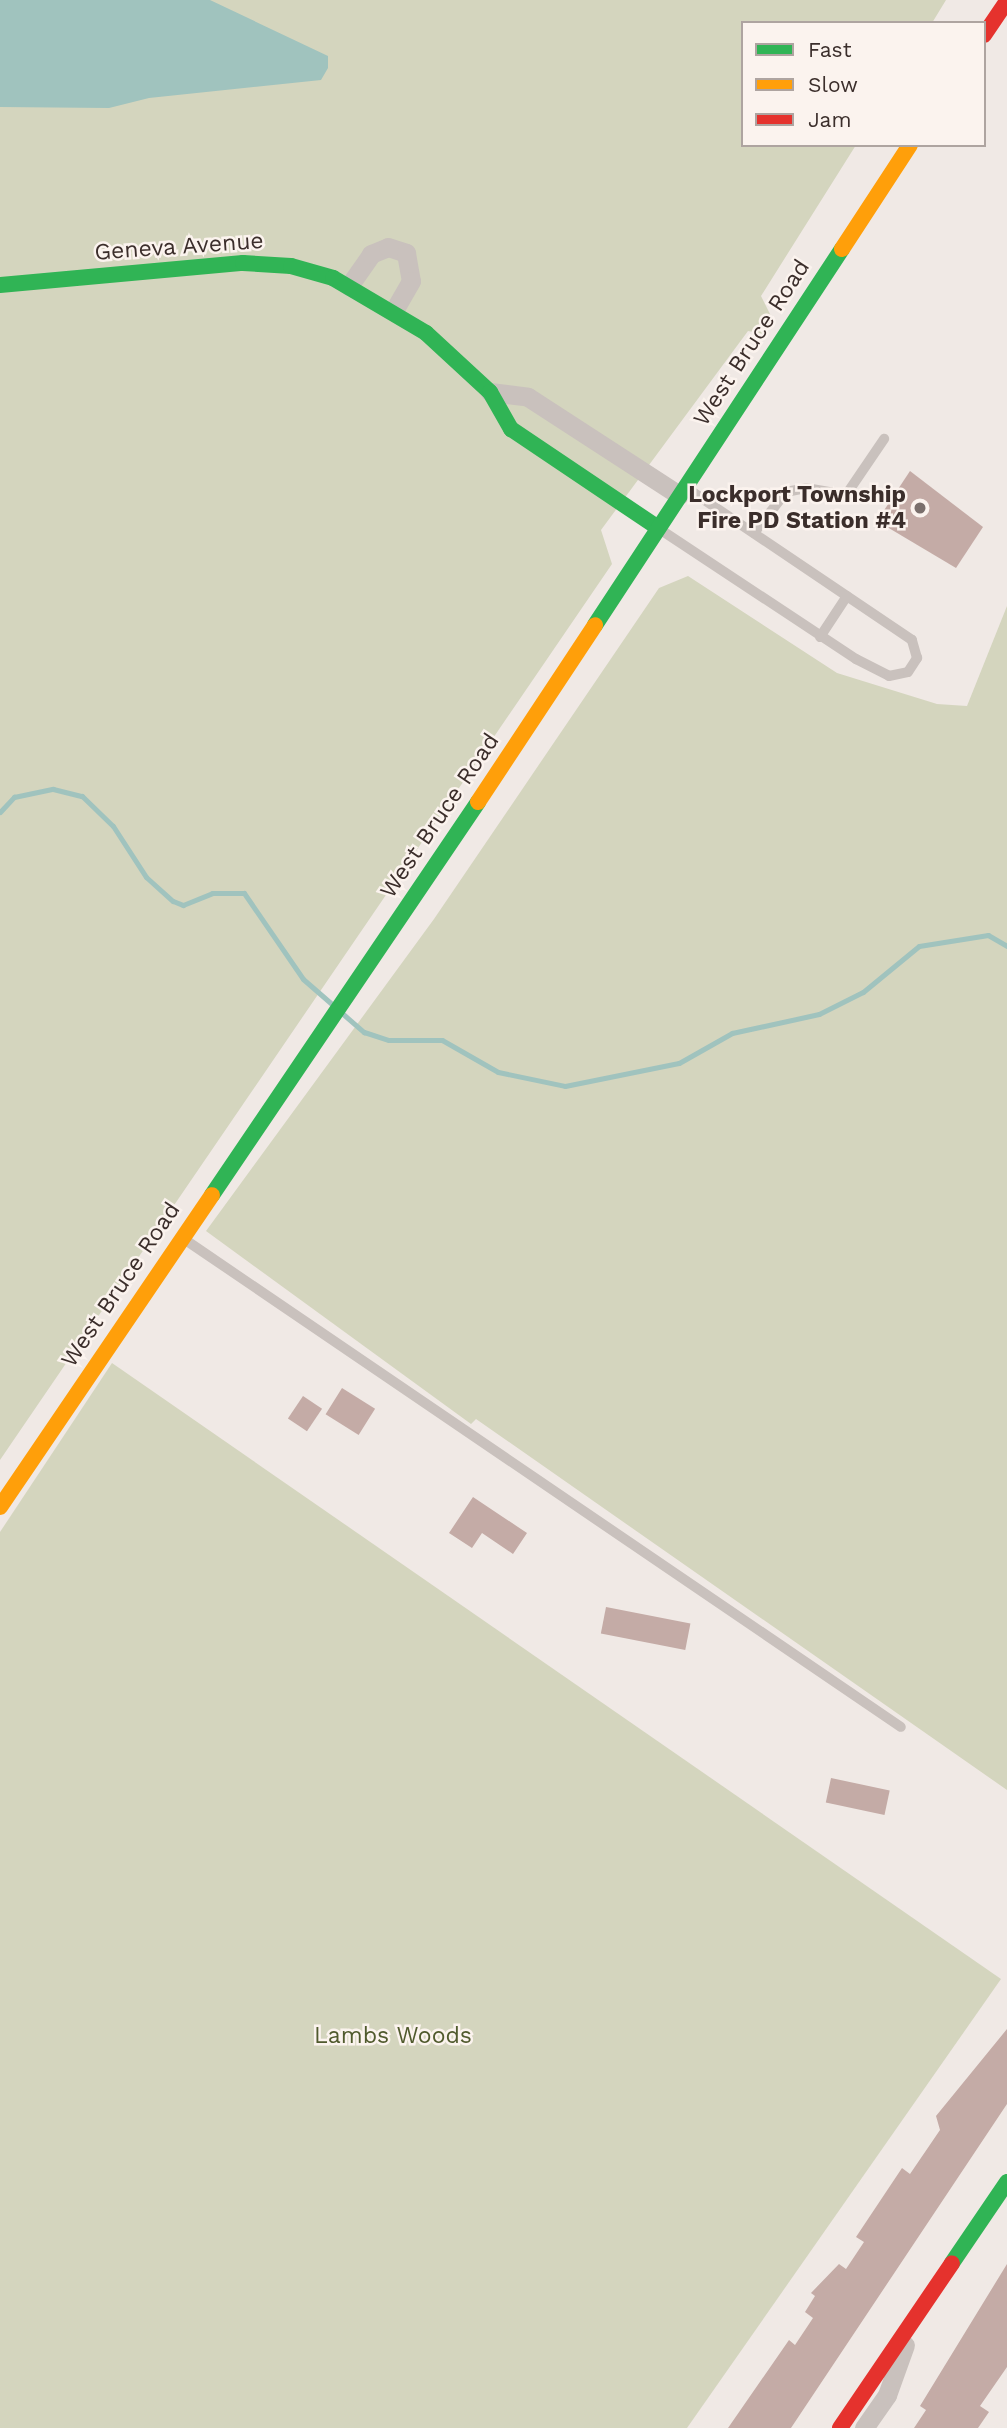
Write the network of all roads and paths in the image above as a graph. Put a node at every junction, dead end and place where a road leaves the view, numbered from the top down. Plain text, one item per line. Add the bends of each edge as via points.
1 (1007, 1) edge
2 (986, 32) edge
3 (910, 147) edge
4 (0, 285) edge
5 (349, 286) junction
6 (394, 311) junction
7 (490, 392) junction
8 (884, 439) dead end
9 (682, 490) junction
10 (657, 527) junction
11 (754, 533) junction
12 (847, 596) junction
13 (820, 637) junction
14 (180, 1237) junction
15 (0, 1507) edge
16 (901, 1727) dead end
17 (1007, 2182) edge
18 (916, 2314) junction
19 (840, 2428) edge
20 (864, 2428) edge

1 - 2 street
3 - 9 street, West Bruce Road
4 - 5 street, Geneva Avenue via 243,263 291,266
5 - 6 street, Geneva Avenue
5 - 6 street via 372,254 388,247 406,253 411,281
6 - 7 street, Geneva Avenue
7 - 9 street via 528,397
7 - 10 street, Geneva Avenue via 511,429
8 - 11 lane via 846,495 806,488 786,492
9 - 10 street, West Bruce Road
9 - 11 lane
10 - 13 lane
10 - 14 street, West Bruce Road via 345,999
11 - 12 lane
12 - 13 lane
12 - 13 lane via 912,640 917,657 908,672 889,676
14 - 15 street, West Bruce Road
14 - 16 lane
17 - 18 street
18 - 19 street
18 - 20 street via 887,2395

